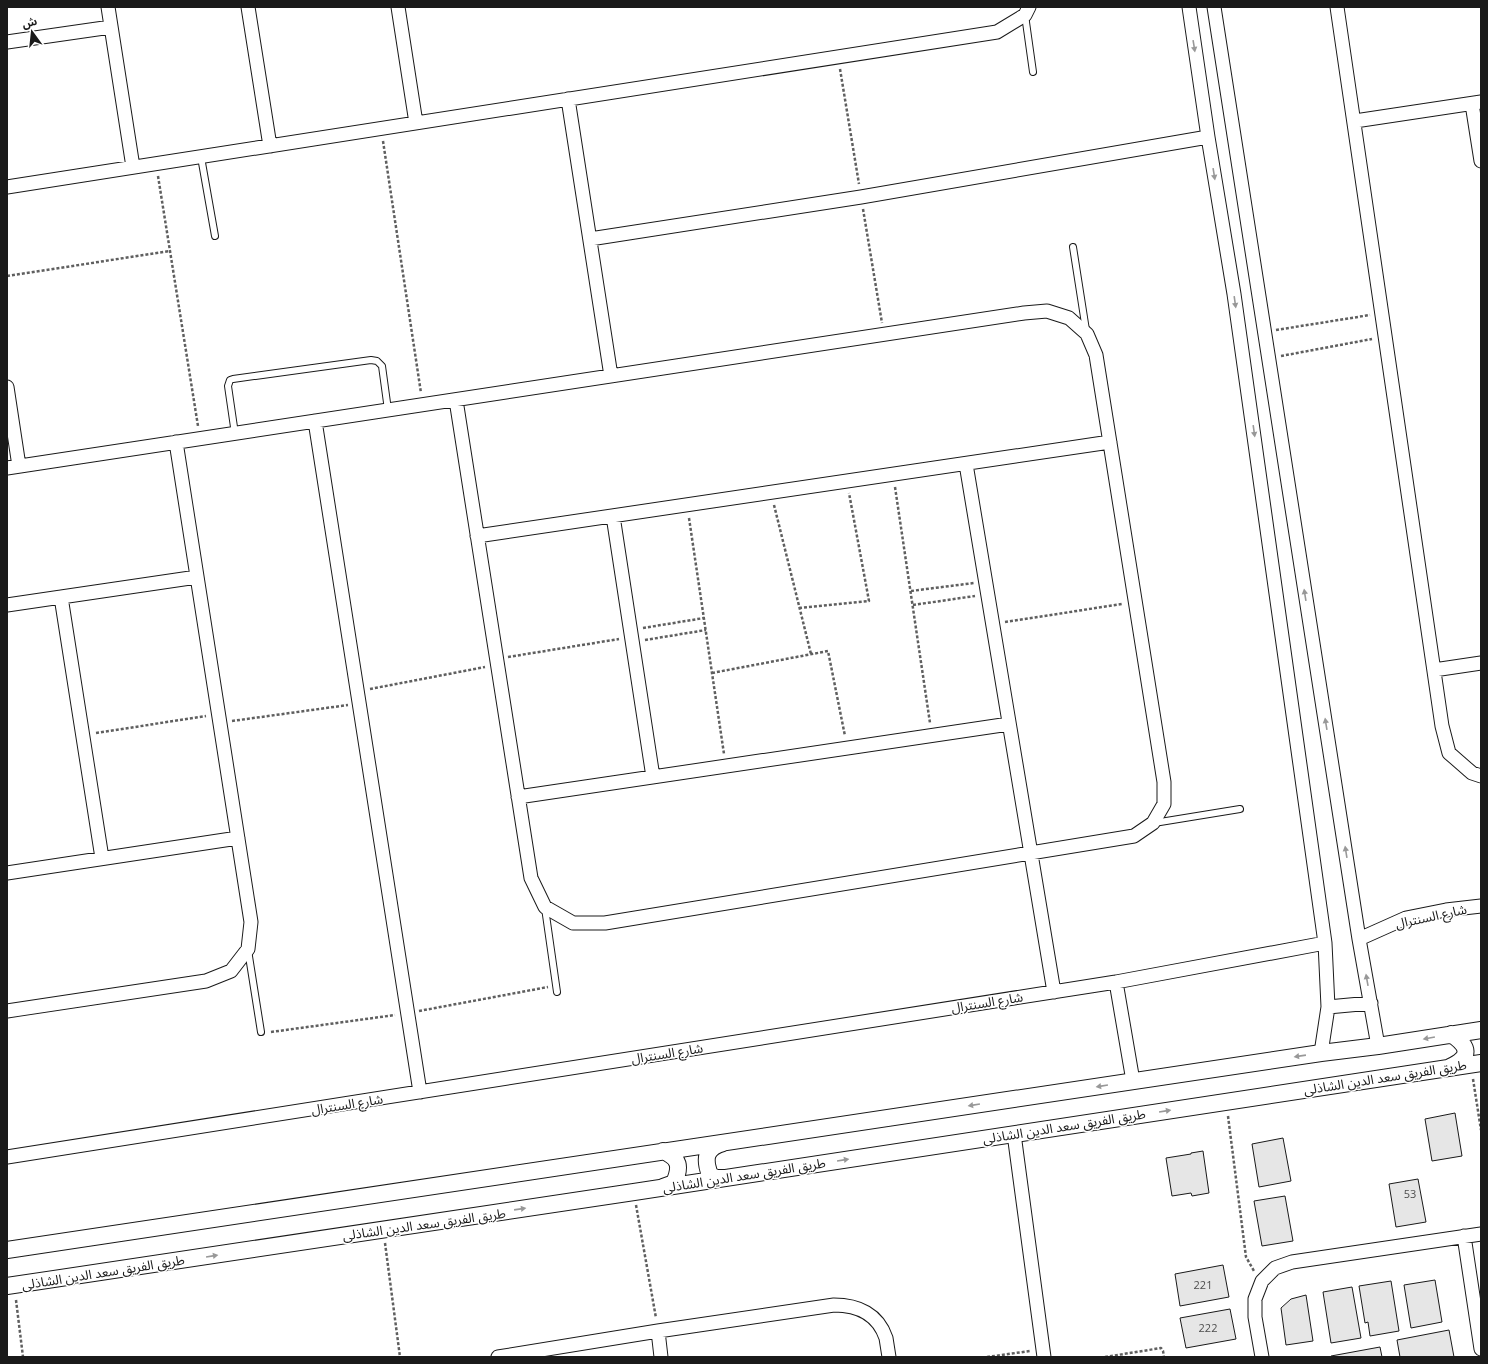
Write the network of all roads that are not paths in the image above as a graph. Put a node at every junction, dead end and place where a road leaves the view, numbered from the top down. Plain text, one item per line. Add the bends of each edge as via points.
1 (108, 7) edge
2 (248, 7) edge
3 (398, 7) edge
4 (1188, 7) edge
5 (1214, 7) edge
6 (1340, 7) edge
7 (1027, 11) edge
8 (111, 27) junction
9 (7, 42) edge
10 (1033, 72) dead end
11 (568, 99) junction
12 (1477, 103) edge
13 (1355, 121) junction
14 (416, 123) junction
15 (1208, 137) junction
16 (270, 146) junction
17 (201, 157) junction
18 (1481, 161) edge
19 (133, 167) junction
20 (7, 187) edge
21 (215, 236) dead end
22 (590, 239) junction
23 (1074, 247) dead end
24 (1087, 334) junction
25 (612, 376) junction
26 (7, 387) edge
27 (456, 400) junction
28 (388, 410) junction
29 (315, 421) junction
30 (235, 434) junction
31 (176, 442) junction
32 (1110, 442) junction
33 (966, 464) junction
34 (13, 467) edge
35 (614, 516) junction
36 (477, 536) junction
37 (197, 577) junction
38 (61, 597) junction
39 (7, 605) edge
40 (1481, 663) edge
41 (1434, 670) junction
42 (1009, 724) junction
43 (1481, 776) edge
44 (653, 777) junction
45 (518, 797) junction
46 (1240, 809) dead end
47 (1153, 823) junction
48 (238, 838) junction
49 (1030, 853) junction
50 (102, 858) junction
51 (7, 873) edge
52 (1481, 906) edge
53 (545, 907) junction
54 (1359, 939) junction
55 (1325, 943) junction
56 (248, 949) junction
57 (1116, 982) junction
58 (557, 992) dead end
59 (1054, 992) junction
60 (1371, 1004) junction
61 (1328, 1007) junction
62 (7, 1011) edge
63 (1481, 1030) edge
64 (261, 1032) dead end
65 (1451, 1034) junction
66 (1378, 1046) junction
67 (1321, 1053) junction
68 (1476, 1063) edge
69 (1450, 1067) junction
70 (1133, 1081) junction
71 (420, 1092) junction
72 (1014, 1134) junction
73 (726, 1142) junction
74 (663, 1151) junction
75 (7, 1158) edge
76 (728, 1178) junction
77 (661, 1188) junction
78 (1481, 1234) edge
79 (1464, 1236) junction
80 (7, 1250) edge
81 (10, 1286) edge
82 (658, 1331) junction
83 (1481, 1349) edge
84 (1043, 1353) edge
85 (498, 1357) edge
86 (661, 1357) edge
87 (889, 1357) edge
88 (1262, 1357) edge

1 - 8 street
2 - 16 street
3 - 14 street
4 -> 15 street
54 -> 5 street
6 - 13 street
7 - 10 lane
7 - 11 street via 997,32
8 - 9 street
8 - 19 street
11 - 14 street
11 - 22 street
12 - 13 street
12 - 18 street
13 - 41 street
14 - 16 street
15 - 22 street via 861,197
15 -> 55 street via 1234,294
16 - 17 street
17 - 19 street
17 - 21 lane
19 - 20 street
22 - 25 street
23 - 24 lane
24 - 25 street via 1069,318 1047,311 1024,313
24 - 32 street via 1096,355
25 - 27 street
26 - 34 street
27 - 28 street
27 - 36 street
28 - 29 street
28 - 30 lane via 382,366 377,361 233,379 228,386
29 - 30 street
29 - 71 street
30 - 31 street
31 - 34 street
31 - 37 street
32 - 33 street
32 - 47 street via 1164,782 1164,804
33 - 35 street
33 - 42 street
35 - 36 street
35 - 44 street
36 - 45 street
37 - 38 street
37 - 48 street
38 - 39 street
38 - 50 street
40 - 41 street
41 - 43 street via 1442,726 1449,753 1472,773
42 - 44 street
42 - 49 street
44 - 45 street
45 - 53 street via 531,878
46 - 47 lane
47 - 49 street via 1134,836
48 - 50 street
48 - 56 street via 251,922
49 - 53 street via 605,923 572,923
49 - 59 street
50 - 51 street
52 - 54 street, شارع السنترال via 1406,918
53 - 58 lane
60 -> 54 street
55 - 57 street, شارع السنترال
55 - 61 street
56 - 62 street via 231,971 206,981
56 - 64 lane
57 - 59 street, شارع السنترال
57 - 70 street
59 - 71 street, شارع السنترال
60 - 61 street
60 - 66 street
61 - 67 street
63 - 65 street
65 -> 66 street
65 - 69 street via 1464,1044 1466,1050 1458,1064
66 - 67 street
67 -> 70 street
68 - 69 street, طريق الفريق سعد الدين الشاذلى
72 -> 69 street, طريق الفريق سعد الدين الشاذلى
70 -> 73 street
71 - 75 street, شارع السنترال
76 -> 72 street, طريق الفريق سعد الدين الشاذلى
72 - 84 street
73 - 74 street
73 - 76 street via 712,1148 706,1160 710,1175
74 - 77 street via 675,1158 679,1168 674,1183
74 - 80 street
76 - 77 street, طريق الفريق سعد الدين الشاذلى
81 -> 77 street, طريق الفريق سعد الدين الشاذلى
78 - 79 street
79 - 83 street
79 - 88 street via 1292,1262 1275,1268 1262,1282 1255,1299 1255,1317
82 - 85 street
82 - 86 street
82 - 87 street via 848,1305 872,1316 880,1326 886,1338

